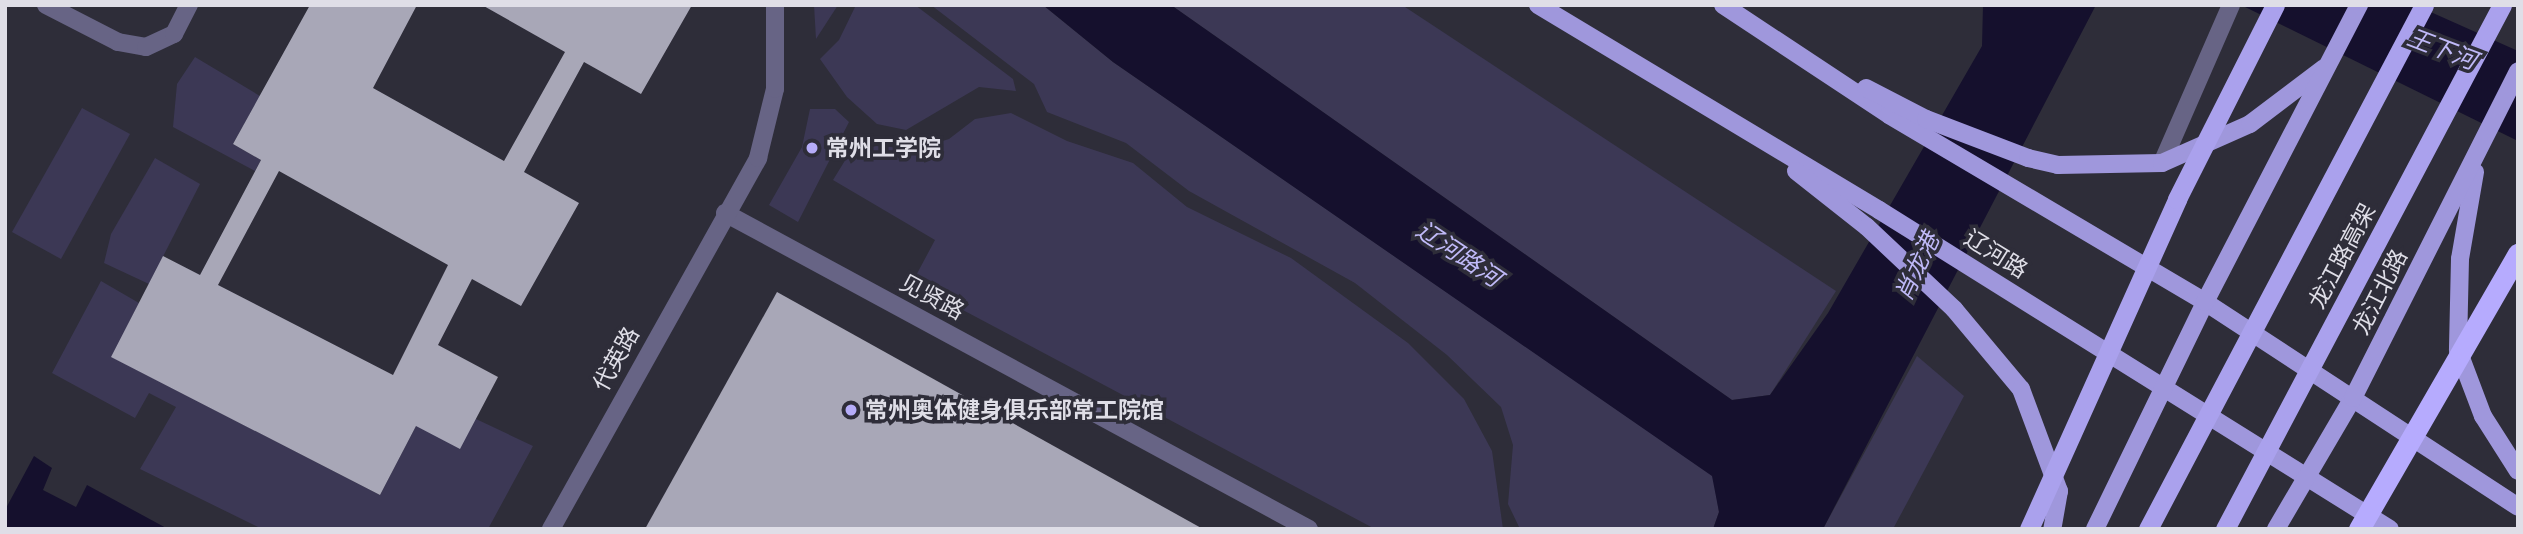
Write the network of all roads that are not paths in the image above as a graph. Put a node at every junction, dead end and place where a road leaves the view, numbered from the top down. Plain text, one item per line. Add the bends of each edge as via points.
1 (46, 5) edge
2 (189, 5) edge
3 (775, 5) edge
4 (1538, 5) edge
5 (1723, 5) edge
6 (2275, 5) edge
7 (2359, 5) edge
8 (2424, 5) edge
9 (2502, 5) edge
10 (2229, 8) edge
11 (2324, 68) junction
12 (2518, 71) edge
13 (1921, 126) junction
14 (1740, 127) junction
15 (2478, 153) junction
16 (2162, 163) junction
17 (724, 213) junction
18 (2518, 254) edge
19 (2205, 302) junction
20 (2164, 386) junction
21 (2353, 398) junction
22 (2518, 471) edge
23 (2309, 477) junction
24 (2518, 508) edge
25 (551, 529) edge
26 (1309, 529) edge
27 (2029, 529) edge
28 (2052, 529) edge
29 (2095, 529) edge
30 (2148, 529) edge
31 (2225, 529) edge
32 (2276, 529) edge
33 (2359, 529) edge
34 (2390, 529) edge

1 - 2 lane via 118,42 146,47 174,34
3 - 17 lane via 775,89 758,158
4 - 14 main road, 辽河路
5 - 13 main road
6 - 27 highway, bridge via 2177,199
7 - 11 main road
8 - 30 highway, 龙江路高架, bridge
9 - 31 highway, 龙江路高架, bridge
10 - 16 lane
11 - 16 main road via 2250,124
11 - 19 main road
12 - 15 main road, 龙江北路
13 - 16 main road via 2058,165
13 - 19 main road via 2010,187
14 - 20 main road, 辽河路
14 - 28 main road via 1867,227 1954,309 2021,389 2059,491
15 - 21 main road, 龙江北路
15 - 22 main road via 2460,258 2458,350 2483,416
17 - 25 lane, 代英路
17 - 26 lane, 见贤路
18 - 33 highway, bridge
19 - 20 main road
19 - 21 main road
20 - 23 main road, 辽河路
20 - 29 main road
21 - 23 main road, 龙江北路
21 - 24 main road
23 - 32 main road, 龙江北路
23 - 34 main road, 辽河路

